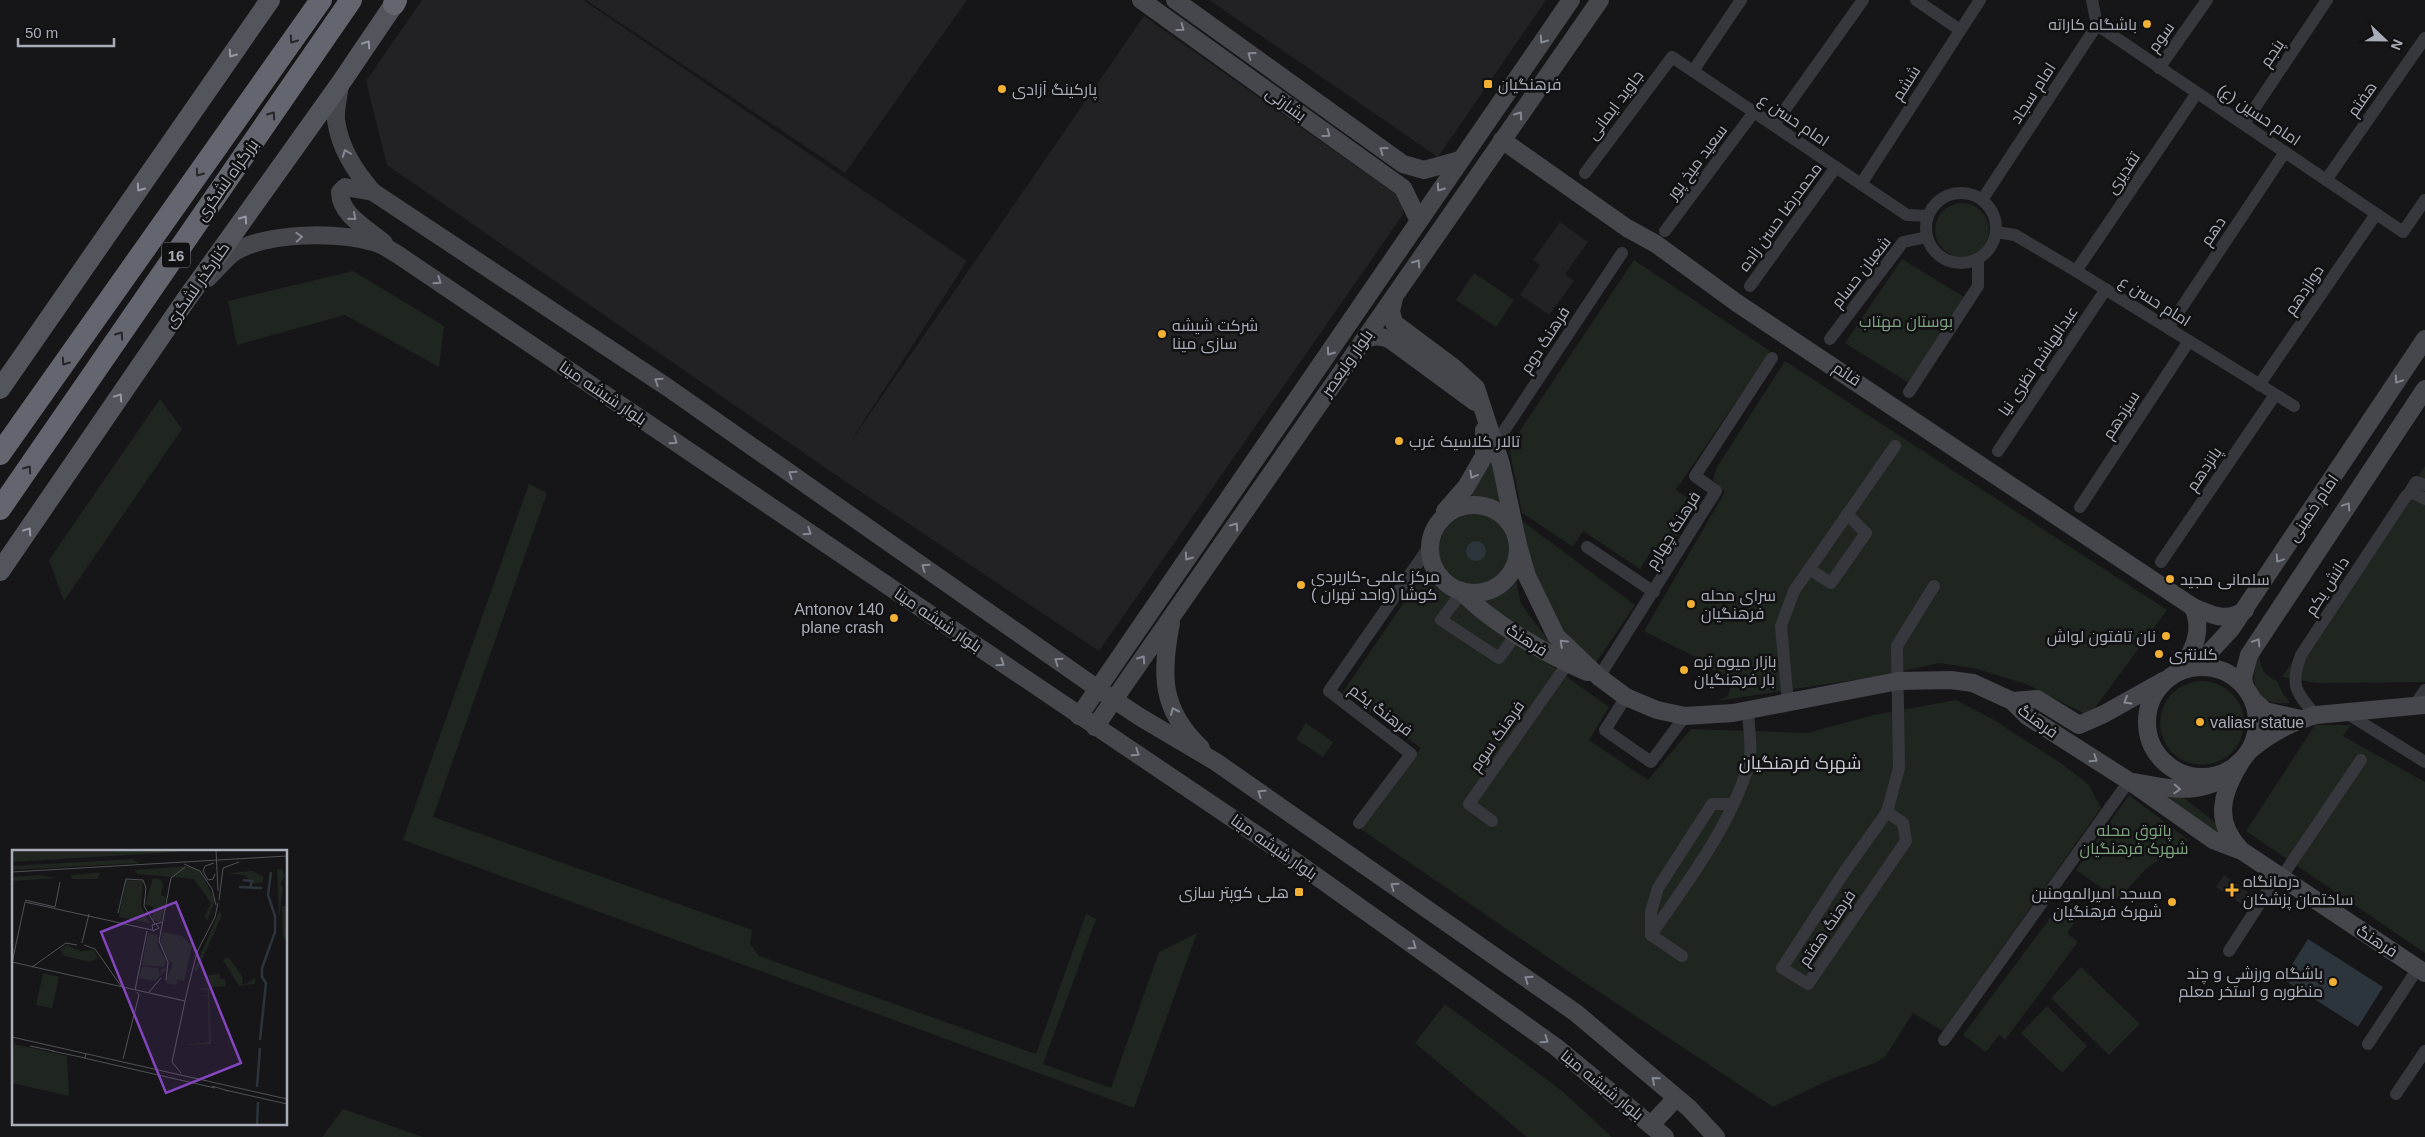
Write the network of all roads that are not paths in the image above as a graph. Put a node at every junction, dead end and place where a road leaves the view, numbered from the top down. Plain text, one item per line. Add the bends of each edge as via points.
1 (270, 0) edge
2 (321, 0) edge
3 (351, 0) edge
4 (1142, 0) edge
5 (1175, 0) edge
6 (1571, 0) edge
7 (1600, 0) edge
8 (1741, 0) edge
9 (1863, 0) edge
10 (1916, 0) edge
11 (1980, 0) edge
12 (2092, 0) edge
13 (2207, 0) edge
14 (2327, 0) edge
15 (396, 1) edge
16 (2097, 25) junction
17 (1960, 30) junction
18 (2425, 38) edge
19 (1672, 57) joint
20 (2159, 68) junction
21 (1693, 71) junction
22 (340, 84) junction
23 (2197, 93) junction
24 (1754, 112) junction
25 (2244, 124) junction
26 (1774, 125) junction
27 (1502, 140) junction
28 (2285, 152) junction
29 (1460, 160) junction
30 (1836, 167) junction
31 (1585, 173) dead end
32 (2326, 180) junction
33 (1861, 184) junction
34 (373, 192) junction
35 (1982, 200) junction
36 (2425, 200) edge
37 (2376, 214) junction
38 (1927, 216) junction
39 (1418, 219) junction
40 (1665, 231) dead end
41 (1996, 232) junction
42 (1926, 238) junction
43 (1622, 253) dead end
44 (397, 254) junction
45 (1978, 259) junction
46 (2076, 270) junction
47 (1750, 286) dead end
48 (1400, 287) junction
49 (2106, 289) junction
50 (1371, 290) junction
51 (185, 301) junction
52 (1388, 305) junction
53 (2168, 328) junction
54 (1345, 330) junction
55 (1396, 334) junction
56 (1830, 339) dead end
57 (2425, 339) edge
58 (2189, 341) junction
59 (1362, 342) junction
60 (1772, 358) dead end
61 (2259, 385) junction
62 (0, 389) edge
63 (2425, 389) edge
64 (1909, 392) dead end
65 (2275, 394) junction
66 (2294, 406) dead end
67 (1484, 412) junction
68 (1494, 446) junction
69 (1895, 446) dead end
70 (1998, 451) dead end
71 (0, 454) edge
72 (2425, 485) edge
73 (2408, 495) junction
74 (2425, 498) edge
75 (2080, 507) dead end
76 (0, 509) edge
77 (1848, 514) junction
78 (1438, 523) junction
79 (1517, 538) junction
80 (1429, 547) junction
81 (1587, 547) dead end
82 (2161, 562) dead end
83 (1809, 569) junction
84 (0, 571) edge
85 (1934, 586) dead end
86 (1462, 592) junction
87 (1654, 592) junction
88 (2193, 607) junction
89 (2245, 610) junction
90 (1172, 617) junction
91 (1517, 633) junction
92 (1568, 664) junction
93 (2180, 672) junction
94 (1598, 677) junction
95 (1898, 681) junction
96 (1098, 689) junction
97 (2425, 690) edge
98 (2249, 694) junction
99 (1626, 697) junction
100 (1114, 699) junction
101 (2012, 701) junction
102 (1788, 703) junction
103 (2420, 705) edge
104 (1748, 710) junction
105 (2348, 714) junction
106 (1079, 716) junction
107 (1685, 716) junction
108 (2308, 717) junction
109 (2079, 725) junction
110 (1095, 727) junction
111 (2069, 743) junction
112 (2241, 759) junction
113 (2361, 760) dead end
114 (1216, 762) junction
115 (2425, 762) edge
116 (2129, 782) junction
117 (1733, 804) junction
118 (1886, 812) junction
119 (1492, 821) dead end
120 (1359, 823) dead end
121 (2242, 851) junction
122 (2275, 874) junction
123 (1651, 935) junction
124 (2229, 950) dead end
125 (1682, 956) dead end
126 (2422, 971) edge
127 (1944, 1040) dead end
128 (2368, 1044) dead end
129 (2425, 1051) edge
130 (2396, 1094) dead end
131 (1676, 1098) junction
132 (1651, 1125) junction
133 (1665, 1137) edge
134 (1716, 1137) edge

1 -> 62 main road
2 -> 71 highway, بزرگراه لشگری / 16
76 -> 3 highway, بزرگراه لشگری / 16
4 -> 39 main road, بشارتی via 1403,188
29 -> 5 main road, بشارتی via 1424,170 1403,164
6 -> 29 main road, بلوار ولیعصر
27 -> 7 main road, بلوار ولیعصر
8 - 21 street
9 - 26 street
10 - 17 street
11 - 17 street, ششم
12 - 16 street
13 - 20 street, سوم
14 - 25 street, پنجم
22 -> 15 main road, کنارگذر لشگری
16 - 20 street, امام حسین (ع)
16 - 35 street, امام سجاد
17 - 33 street, ششم
18 - 32 street, هفتم
19 - 21 street, امام حسن ع
19 - 31 street, جاوید ایمانی
20 - 23 street, امام حسین (ع)
21 - 24 street, امام حسن ع
34 -> 22 main road via 353,169 345,152 336,119
51 -> 22 main road, کنارگذر لشگری
23 - 25 street, امام حسین (ع)
23 - 46 street, تقدیری
24 - 26 street, امام حسن ع
24 - 40 street, سعید میخ پور
25 - 28 street, امام حسین (ع)
26 - 30 street, امام حسن ع
48 -> 27 main road, بلوار ولیعصر
27 - 88 main road, قائم via 1737,303
28 - 32 street, امام حسین (ع)
28 - 53 street, دهم
29 -> 39 main road, بلوار ولیعصر
30 - 33 street, امام حسن ع
30 - 47 street, محمدرضا حسن زاده
32 - 37 street, امام حسین (ع)
33 - 38 street, امام حسن ع via 1907,215
34 -> 44 main road via 345,186 340,192 341,205
96 -> 34 main road via 667,387
35 - 38 street via 1972,194 1951,194 1933,206
35 - 41 street via 1994,214
36 - 37 street, امام حسین (ع) via 2403,232
37 - 61 street, دوازدهم
38 - 42 street
39 - 50 main road, بلوار ولیعصر
41 - 45 street via 1993,243
41 - 46 street, امام حسن ع via 2015,236
42 - 45 street via 1934,251 1947,261 1968,263
42 - 56 street, شعبان حسام via 1903,242
43 - 68 street, فرهنگ دوم
51 -> 44 main road, بلوار شیشه مینا via 236,252 264,242 305,236 349,238 375,242
44 -> 106 main road, بلوار شیشه مینا
45 - 64 street via 1978,286
46 - 49 street, امام حسن ع
48 - 52 main road, بلوار ولیعصر
48 - 55 main road via 1391,311
49 - 53 street, امام حسن ع
49 - 70 street, عبدالهاشم نظری نیا
50 - 52 main road via 1374,300
50 - 54 main road, بلوار ولیعصر
84 -> 51 main road, کنارگذر لشگری
52 - 59 main road, بلوار ولیعصر
53 - 58 street, امام حسن ع
54 - 59 main road via 1358,330 1363,337
54 -> 96 main road, بلوار ولیعصر
55 - 59 main road via 1369,337
55 - 67 main road, فرهنگ via 1453,367 1476,388
57 -> 89 main road, امام خمینی
58 - 61 street, امام حسن ع
58 - 75 street, سیزدهم
90 -> 59 main road, بلوار ولیعصر
60 - 87 street, فرهنگ چهارم via 1695,476 1716,491
61 - 65 street, امام حسن ع
98 -> 63 main road, امام خمینی via 2244,668 2249,655
65 - 66 street, امام حسن ع
65 - 82 street, پانزدهم
67 - 68 main road, فرهنگ
67 -> 78 main road via 1484,456 1466,487 1446,508
68 - 79 main road, فرهنگ
69 - 77 street
72 - 73 street via 2416,482
73 - 74 street via 2411,492
73 - 108 street, دانش یکم via 2301,655 2294,684
77 - 83 street
77 - 83 street via 1866,533 1831,583
78 - 79 main road, فرهنگ via 1449,512 1462,506 1477,505 1491,508 1503,516
78 - 80 main road
79 - 86 main road, فرهنگ via 1516,559 1502,583 1490,590
94 -> 79 main road, فرهنگ via 1556,636 1527,576
80 - 86 main road, فرهنگ via 1431,562 1438,575 1449,586
80 - 120 street, فرهنگ یکم via 1329,691 1412,754
81 - 87 street
83 - 102 street via 1794,591 1781,626
85 - 95 street, فرهنگ هفتم via 1897,646
86 - 91 main road, فرهنگ via 1476,607
86 - 91 street via 1441,620 1499,658
87 - 94 street, فرهنگ چهارم
88 - 89 main road, قائم via 2212,616 2226,618
88 - 93 main road via 2197,616 2196,638
89 - 93 main road, امام خمینی via 2218,644
100 -> 90 main road, بلوار ولیعصر
114 -> 90 main road via 1177,718 1167,695 1164,675
91 - 92 main road, فرهنگ
92 - 94 main road, فرهنگ
92 - 119 street, فرهنگ سوم via 1469,804
93 - 98 main road via 2212,668 2225,672
93 -> 109 main road
93 - 112 main road via 2155,694 2149,706 2147,720 2152,746 2159,757 2169,766 2194,777 2214,776
94 - 99 main road, فرهنگ
95 - 101 main road, فرهنگ via 1973,683
95 - 102 main road, فرهنگ
95 - 118 street, فرهنگ هفتم via 1900,768
96 - 100 main road
96 - 106 main road, بلوار ولیعصر
97 - 103 street
98 - 108 main road via 2265,711
98 - 112 main road via 2257,727
99 - 107 main road, فرهنگ via 1657,710
99 - 107 street via 1605,730 1651,762
100 - 110 main road, بلوار ولیعصر
100 - 114 main road
101 - 109 main road via 2037,699
101 - 111 main road, فرهنگ via 2027,716
102 - 104 main road, فرهنگ
103 - 105 main road
104 - 107 main road, فرهنگ
104 - 117 street via 1750,762
105 - 108 main road
105 - 115 street
106 - 110 main road, بلوار شیشه مینا
108 - 112 main road via 2277,729
109 - 111 main road via 2071,731
110 -> 132 main road, بلوار شیشه مینا via 1285,854 1548,1042
111 -> 116 main road, فرهنگ
116 -> 112 main road via 2192,789 2214,783
112 - 121 main road via 2227,790 2222,820 2225,831
113 - 122 street
131 -> 114 main road via 1576,1012
116 - 121 main road, فرهنگ via 2213,840
116 - 127 street
117 - 123 street via 1694,872
117 - 123 street via 1712,804 1658,888 1651,912
118 - 118 street, فرهنگ هفتم via 1782,968 1808,984 1906,841 1904,822
121 - 122 main road, فرهنگ
122 - 124 street via 2269,890
122 - 126 main road, فرهنگ
123 - 125 street
126 - 128 street
129 - 130 street
131 - 132 main road
131 - 134 main road
132 - 133 main road, بلوار شیشه مینا

